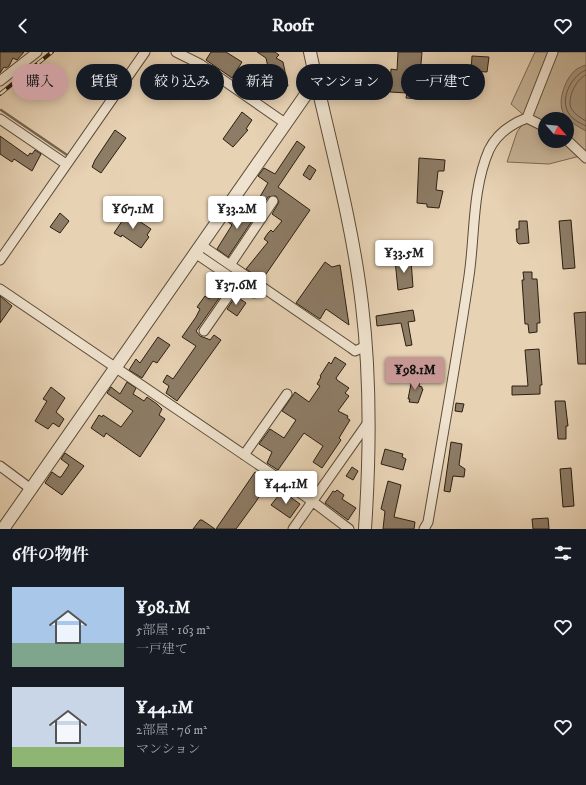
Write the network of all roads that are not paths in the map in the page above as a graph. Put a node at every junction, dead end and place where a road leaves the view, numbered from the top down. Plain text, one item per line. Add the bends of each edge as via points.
1 (37, 52) edge
2 (145, 52) edge
3 (310, 52) edge
4 (553, 52) edge
5 (182, 54) edge
6 (313, 64) edge
7 (0, 82) edge
8 (302, 100) edge
9 (321, 100) edge
10 (527, 118) junction
11 (0, 119) edge
12 (285, 123) junction
13 (538, 124) edge
14 (574, 147) edge
15 (586, 158) edge
16 (66, 164) junction
17 (273, 201) dead end
18 (198, 249) junction
19 (0, 260) edge
20 (230, 265) junction
21 (238, 282) junction
22 (0, 289) edge
23 (254, 293) dead end
24 (204, 332) dead end
25 (366, 346) junction
26 (116, 368) junction
27 (287, 394) dead end
28 (370, 420) junction
29 (244, 455) junction
30 (0, 466) edge
31 (31, 489) junction
32 (312, 501) junction
33 (3, 529) edge
34 (293, 529) edge
35 (349, 529) edge
36 (365, 529) edge
37 (424, 529) edge

1 - 7 street
2 - 16 street
3 - 6 street
4 - 10 street
5 - 12 street
8 - 12 street
9 - 25 street via 346,208 361,297
10 - 13 street
10 - 37 street via 514,123 500,134 489,150 478,191 474,243 462,327 428,522
11 - 16 street
12 - 18 street
14 - 15 street
16 - 19 street
17 - 20 street
18 - 20 street
18 - 21 street
18 - 26 street
20 - 25 street via 355,351
21 - 23 street
21 - 24 street
22 - 26 street
25 - 28 street
26 - 29 street
26 - 31 street
27 - 29 street
28 - 32 street
28 - 36 street
29 - 32 street
30 - 31 street
31 - 33 street
32 - 34 street
32 - 35 street

